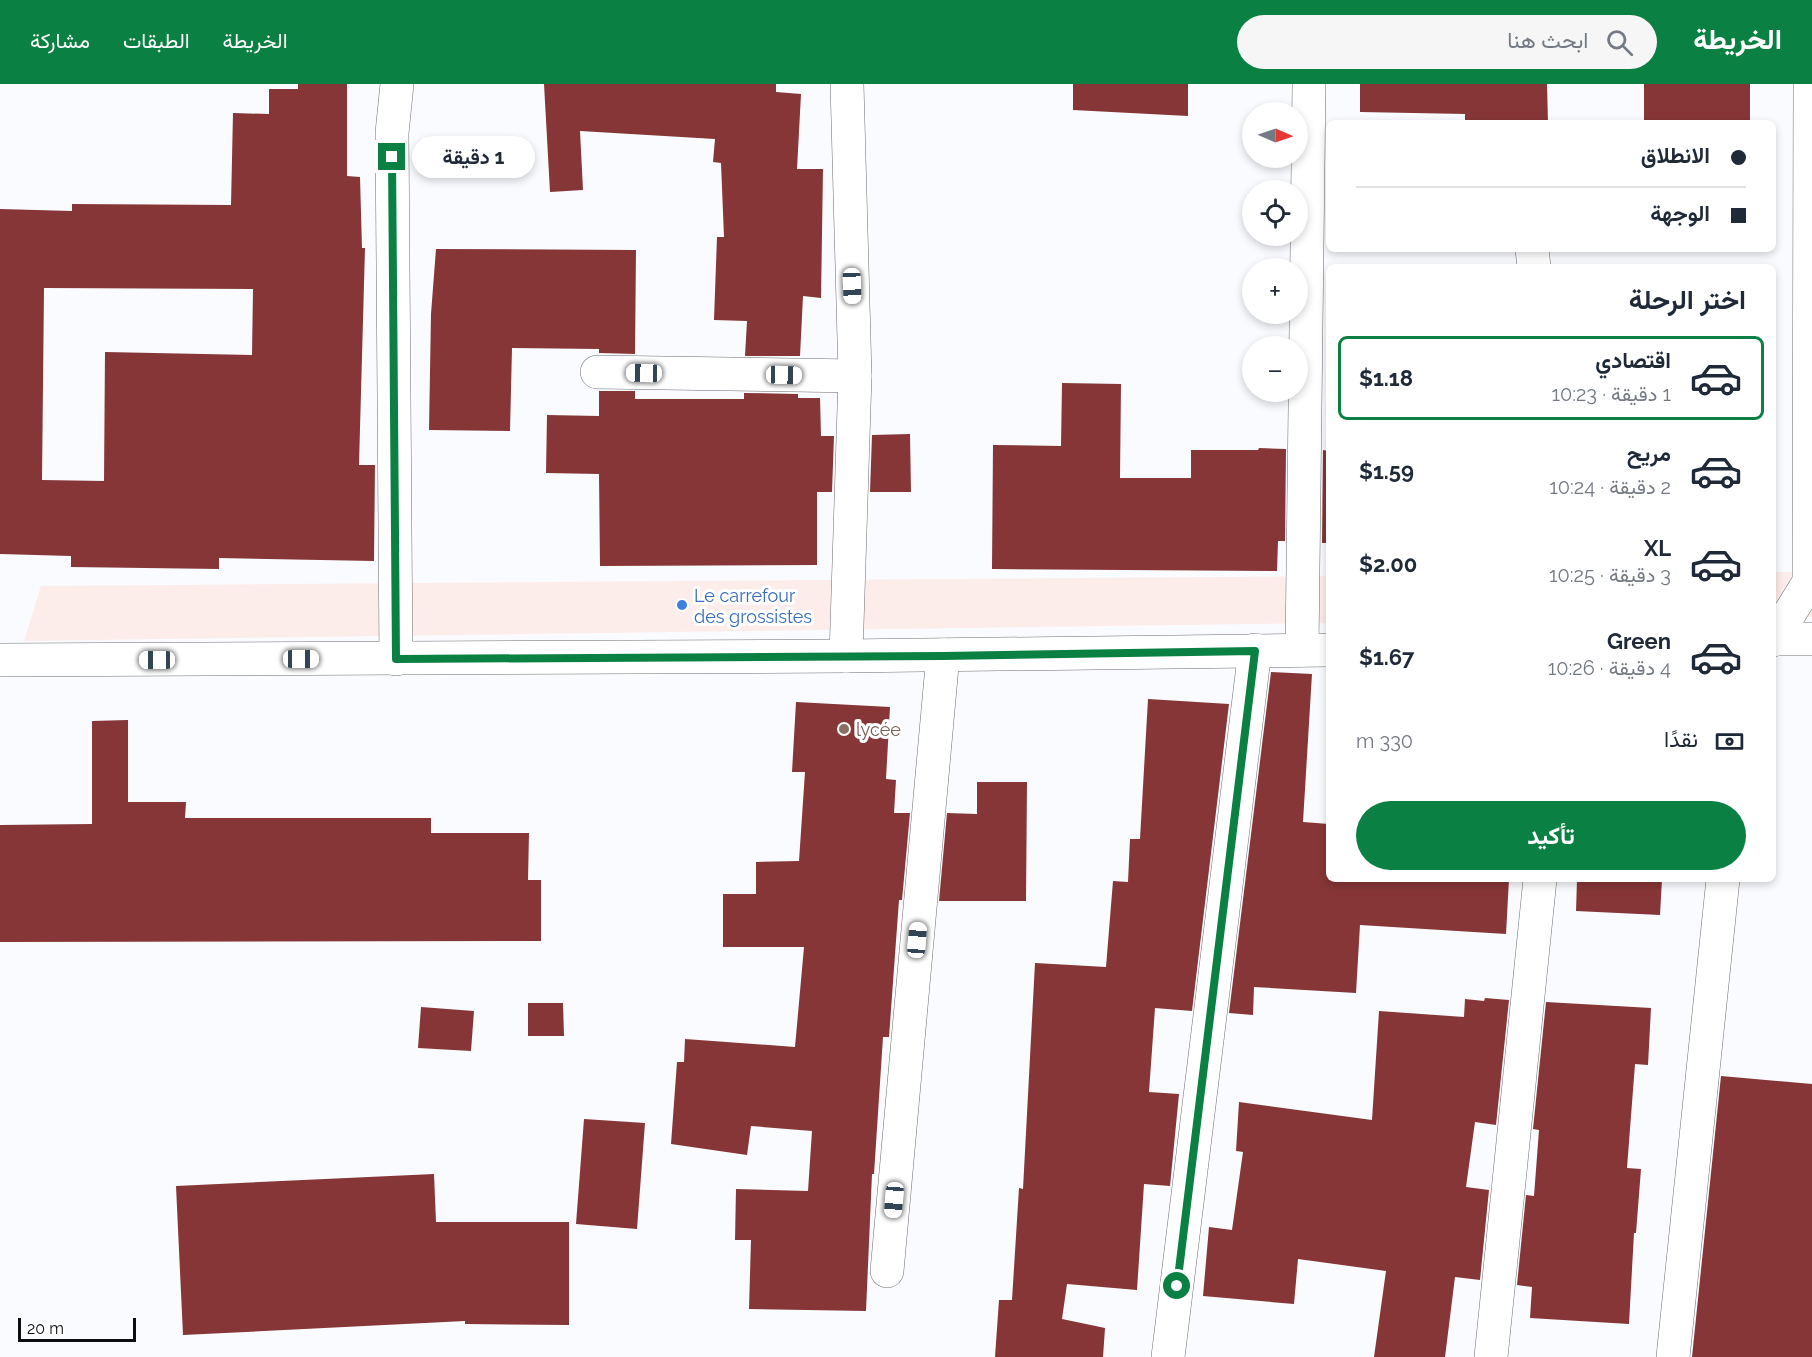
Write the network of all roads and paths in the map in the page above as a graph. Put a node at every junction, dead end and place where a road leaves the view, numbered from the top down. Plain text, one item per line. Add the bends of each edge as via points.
1 (397, 84) edge
2 (847, 84) edge
3 (1310, 84) edge
4 (1810, 84) edge
5 (597, 372) dead end
6 (855, 376) junction
7 (1776, 635) edge
8 (1812, 639) edge
9 (1776, 640) edge
10 (1316, 650) edge
11 (1255, 651) junction
12 (846, 656) junction
13 (943, 656) junction
14 (396, 659) junction
15 (0, 660) edge
16 (1540, 882) edge
17 (1723, 882) edge
18 (887, 1271) dead end
19 (1168, 1357) edge
20 (1491, 1357) edge
21 (1673, 1357) edge

1 - 14 street via 392,133
2 - 6 street
3 - 10 street
4 - 7 street via 1809,582
5 - 6 street
6 - 12 street
8 - 9 street
10 - 11 street
11 - 13 street
11 - 19 street
12 - 13 street
12 - 14 street
13 - 18 street
14 - 15 street
16 - 20 street
17 - 21 street

